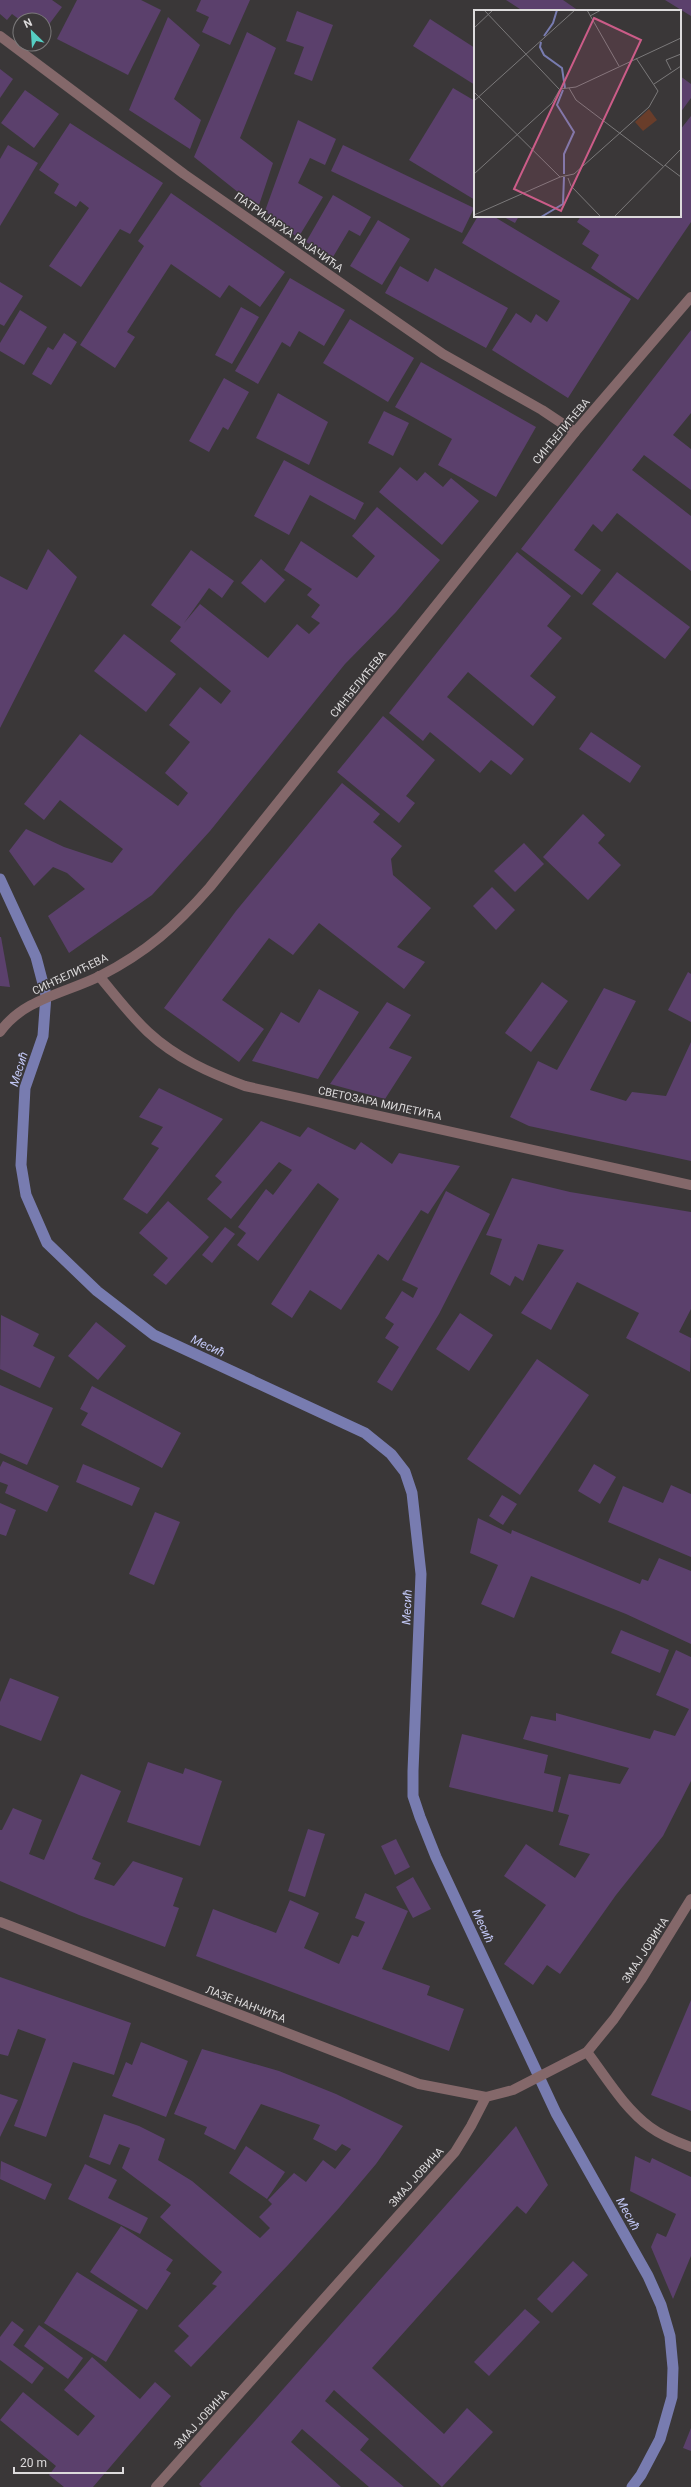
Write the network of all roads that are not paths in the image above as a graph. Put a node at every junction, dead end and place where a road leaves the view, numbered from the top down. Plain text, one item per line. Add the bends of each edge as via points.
1 (0, 36) edge
2 (691, 297) edge
3 (575, 432) junction
4 (99, 976) junction
5 (0, 1032) edge
6 (691, 1185) edge
7 (691, 1899) edge
8 (0, 1922) edge
9 (587, 2052) junction
10 (486, 2097) junction
11 (691, 2147) edge
12 (156, 2487) edge

1 - 3 street, ПАТРИЈАРХА РАЈАЧИЋА via 184,174 442,354 542,410
2 - 3 street, СИНЂЕЛИЋЕВА
3 - 4 street, СИНЂЕЛИЋЕВА via 210,887 180,921 159,939
4 - 5 street, СИНЂЕЛИЋЕВА via 20,1010
4 - 6 street, СВЕТОЗАРА МИЛЕТИЋА via 148,1032 168,1048 213,1074 245,1086
7 - 9 street, ЗМАЈ ЈОВИНА via 641,1980
8 - 10 street, ЛАЗЕ НАНЧИЋА via 419,2084
9 - 10 street, ЗМАЈ ЈОВИНА via 513,2090
9 - 11 street via 634,2114 650,2128
10 - 12 street, ЗМАЈ ЈОВИНА via 472,2126 455,2152

